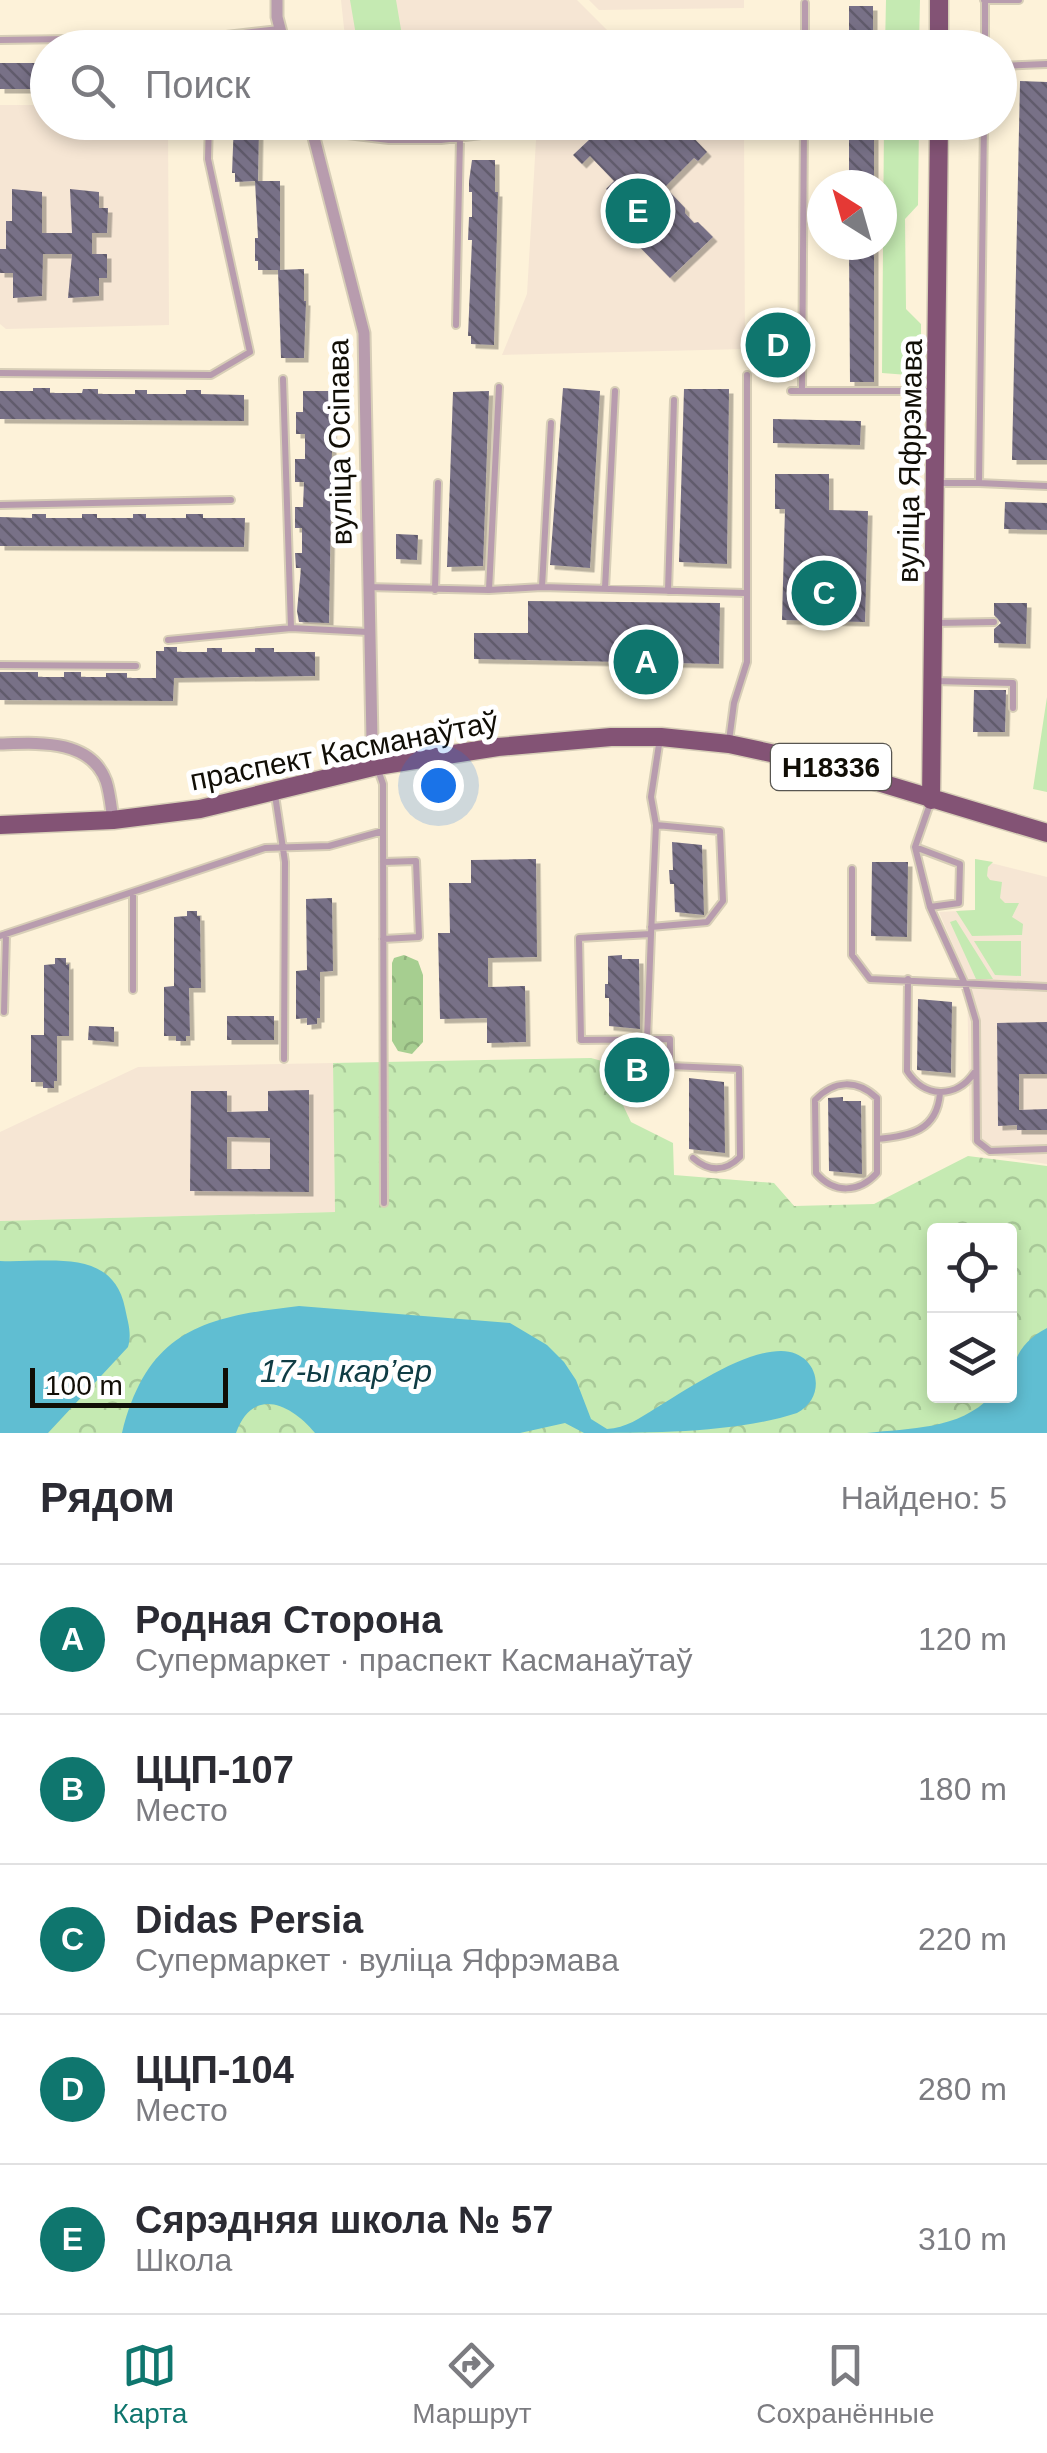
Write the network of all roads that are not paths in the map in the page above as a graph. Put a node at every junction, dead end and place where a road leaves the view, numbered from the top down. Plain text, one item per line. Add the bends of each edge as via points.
1 (277, 0) edge
2 (939, 0) edge
3 (985, 0) edge
4 (1019, 0) edge
5 (805, 3) dead end
6 (280, 29) joint
7 (270, 30) edge
8 (804, 30) edge
9 (939, 30) edge
10 (985, 30) edge
11 (30, 39) edge
12 (0, 40) edge
13 (1047, 64) edge
14 (1017, 65) edge
15 (209, 140) edge
16 (314, 140) edge
17 (460, 140) edge
18 (804, 140) edge
19 (939, 140) edge
20 (984, 140) edge
21 (456, 326) dead end
22 (0, 373) edge
23 (747, 375) dead end
24 (283, 379) dead end
25 (499, 387) dead end
26 (615, 391) dead end
27 (791, 391) dead end
28 (802, 391) junction
29 (938, 391) junction
30 (674, 400) dead end
31 (552, 422) dead end
32 (438, 483) dead end
33 (937, 483) junction
34 (979, 483) junction
35 (1047, 486) edge
36 (231, 500) dead end
37 (0, 504) edge
38 (542, 587) junction
39 (367, 588) junction
40 (605, 589) junction
41 (435, 590) junction
42 (489, 590) junction
43 (668, 591) junction
44 (745, 593) junction
45 (994, 622) dead end
46 (935, 623) junction
47 (291, 628) junction
48 (369, 632) junction
49 (168, 640) dead end
50 (0, 666) edge
51 (136, 666) dead end
52 (934, 680) junction
53 (1012, 708) dead end
54 (661, 737) junction
55 (0, 744) edge
56 (729, 744) junction
57 (378, 766) junction
58 (274, 794) junction
59 (931, 800) junction
60 (114, 820) junction
61 (0, 825) edge
62 (656, 825) junction
63 (383, 832) junction
64 (1047, 833) edge
65 (915, 847) junction
66 (282, 848) junction
67 (383, 862) junction
68 (852, 869) dead end
69 (133, 892) junction
70 (930, 907) junction
71 (651, 931) junction
72 (3, 935) edge
73 (383, 939) junction
74 (908, 979) junction
75 (965, 984) junction
76 (1047, 987) edge
77 (133, 990) dead end
78 (4, 1012) dead end
79 (647, 1040) junction
80 (284, 1059) dead end
81 (975, 1072) junction
82 (940, 1092) junction
83 (878, 1139) junction
84 (1047, 1149) edge
85 (694, 1158) dead end
86 (384, 1203) dead end

1 - 6 street
2 - 9 main road
3 - 4 lane
3 - 10 lane
5 - 8 lane
6 - 7 lane
11 - 12 lane
13 - 14 lane
15 - 22 lane via 250,352 211,375
16 - 39 street, вуліца Осіпава via 364,333
17 - 21 lane
18 - 28 lane
19 - 29 main road, вуліца Яфрэмава
20 - 34 lane
23 - 44 lane
24 - 47 lane
25 - 42 lane
26 - 40 lane
27 - 28 lane
28 - 29 lane
29 - 33 main road, вуліца Яфрэмава
30 - 43 lane
31 - 38 lane
32 - 41 lane
33 - 34 lane
33 - 46 main road, вуліца Яфрэмава
34 - 35 lane
36 - 37 lane
38 - 40 lane
38 - 42 lane
39 - 41 lane
39 - 48 street, вуліца Осіпава
40 - 43 lane
41 - 42 lane
43 - 44 lane
44 - 56 lane via 747,662
45 - 46 lane
46 - 52 main road, вуліца Яфрэмава
47 - 48 lane
47 - 49 lane
48 - 57 street, вуліца Осіпава
50 - 51 lane
52 - 53 lane via 1013,682
52 - 59 main road, вуліца Яфрэмава
54 - 56 main road, праспект Касманаўтаў / Н18336
54 - 57 main road, праспект Касманаўтаў / Н18336 via 562,740
54 - 62 lane via 652,796
55 - 60 street via 51,742 80,754 105,779
56 - 59 main road, праспект Касманаўтаў / Н18336
57 - 58 main road, праспект Касманаўтаў / Н18336
57 - 63 lane
58 - 60 main road, праспект Касманаўтаў / Н18336
58 - 66 lane
59 - 64 main road, праспект Касманаўтаў / Н18336
59 - 65 lane
60 - 61 main road, праспект Касманаўтаў / Н18336
62 - 71 lane
62 - 71 lane via 720,831 723,901 706,922
63 - 66 lane via 329,846
63 - 67 lane
65 - 70 lane
65 - 70 lane via 960,864 959,904
66 - 69 lane
66 - 80 lane
67 - 73 lane
67 - 73 lane via 416,861 419,937
68 - 74 lane via 852,955 870,980
69 - 72 lane
69 - 77 lane
70 - 75 lane
71 - 79 lane
71 - 79 lane via 579,938 582,1040
72 - 78 lane
73 - 86 lane
74 - 75 lane
74 - 82 lane via 907,1071 924,1088
75 - 76 lane
75 - 81 lane via 976,1021
79 - 85 lane via 670,1039 670,1066 739,1069 740,1157 715,1169
81 - 82 lane via 961,1087
81 - 84 lane via 979,1145 990,1151
82 - 83 lane via 926,1126 910,1136
83 - 83 lane via 872,1179 852,1189 828,1185 816,1174 816,1100 838,1085 866,1089 877,1098

